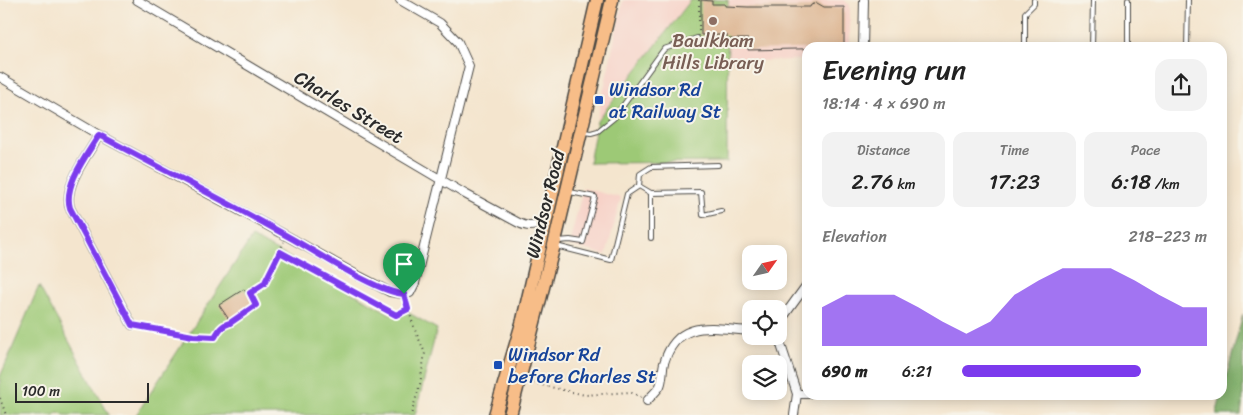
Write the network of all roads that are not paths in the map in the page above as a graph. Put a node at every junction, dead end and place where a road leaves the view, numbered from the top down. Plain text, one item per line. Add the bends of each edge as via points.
1 (137, 0) edge
2 (400, 0) edge
3 (597, 0) edge
4 (612, 0) edge
5 (864, 0) edge
6 (1034, 0) edge
7 (1093, 0) edge
8 (1128, 0) edge
9 (1188, 0) edge
10 (697, 38) road end
11 (863, 42) edge
12 (1025, 42) edge
13 (1092, 42) edge
14 (1128, 42) edge
15 (1187, 42) edge
16 (0, 78) edge
17 (582, 132) junction
18 (99, 135) junction
19 (718, 165) dead end
20 (440, 183) junction
21 (639, 186) junction
22 (568, 191) junction
23 (651, 193) junction
24 (721, 212) dead end
25 (547, 216) junction
26 (651, 238) dead end
27 (555, 243) junction
28 (802, 291) edge
29 (787, 312) edge
30 (132, 325) road end
31 (742, 330) edge
32 (781, 345) edge
33 (797, 394) junction
34 (802, 394) edge
35 (647, 401) road end
36 (495, 415) edge
37 (510, 415) edge
38 (794, 415) edge

1 - 20 street, Charles Street
2 - 20 street via 440,23 458,42 469,66
3 - 25 main road, Windsor Road
4 - 17 main road, Windsor Road
5 - 11 street
6 - 12 lane via 1025,13
7 - 13 lane
8 - 14 lane
9 - 15 lane
10 - 17 lane via 664,49 614,118 598,130
16 - 18 street
17 - 22 main road, Windsor Road
18 - 20 street via 390,292 404,294 410,293 415,283
18 - 30 street via 73,181 67,199
19 - 21 lane via 651,168 640,174
20 - 25 street, Charles Street via 525,226 540,224
21 - 23 lane
21 - 27 lane via 627,194 610,260
22 - 27 main road, Windsor Road
22 - 27 lane via 595,197 583,242
23 - 24 lane via 702,192 703,215
23 - 26 lane
25 - 36 main road, Windsor Road via 523,320
27 - 37 main road, Windsor Road
28 - 29 street
31 - 35 street via 701,328 689,330 675,339 660,385
32 - 33 street
33 - 34 street
33 - 38 street

